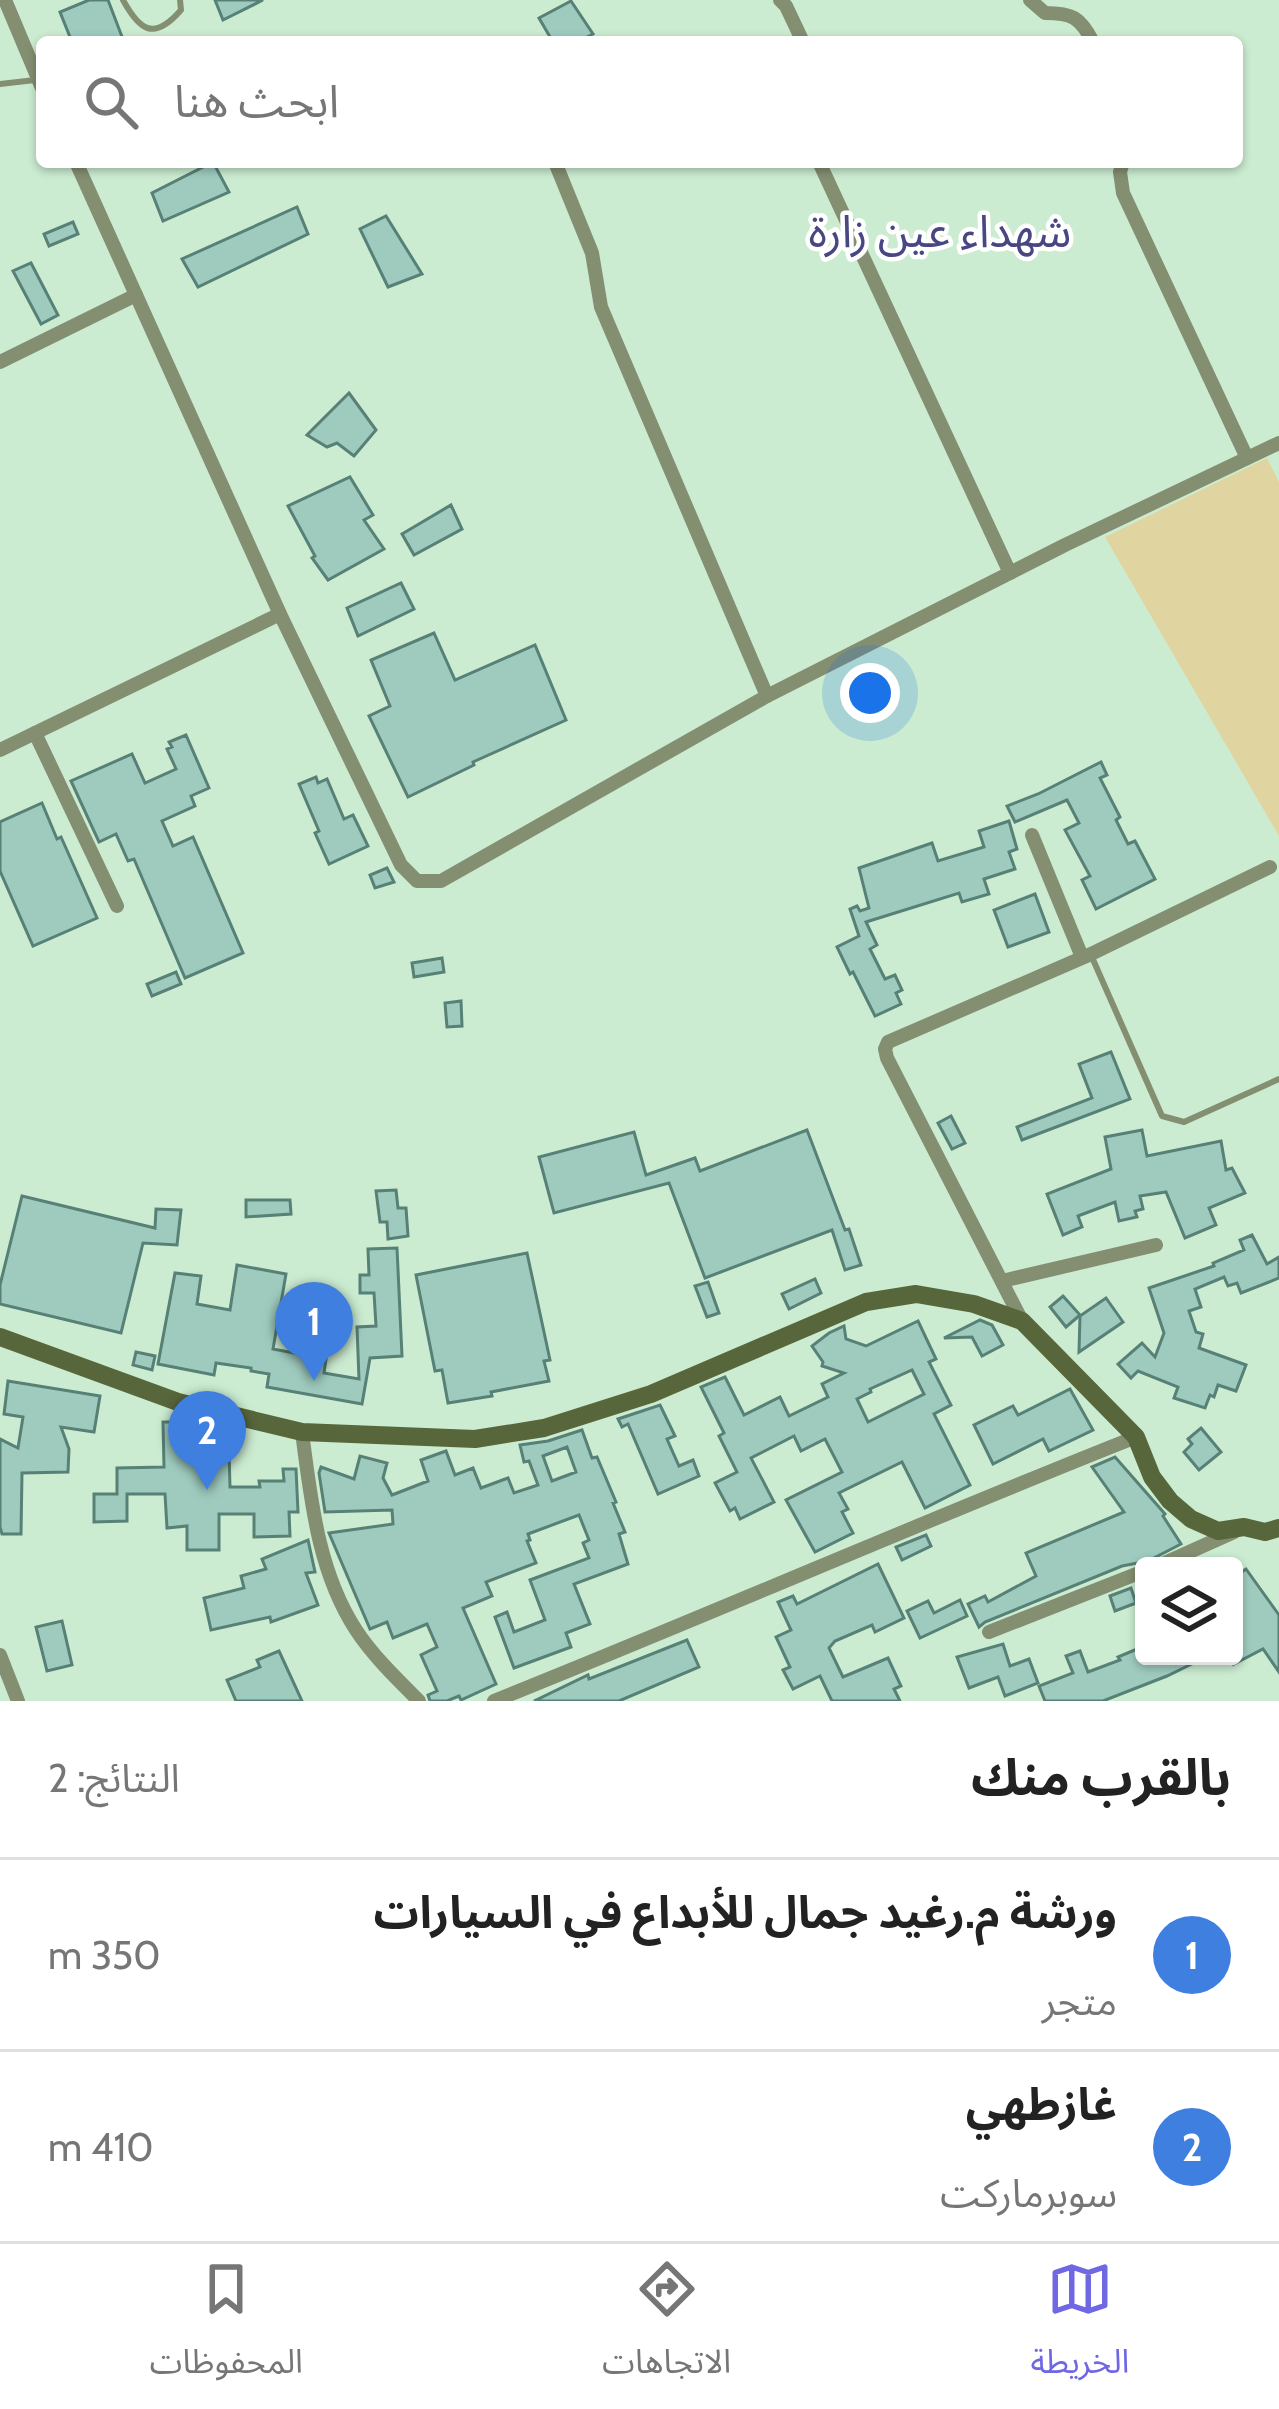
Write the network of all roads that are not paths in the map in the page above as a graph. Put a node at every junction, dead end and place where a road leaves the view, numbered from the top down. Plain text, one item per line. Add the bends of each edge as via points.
1 (5, 0) edge
2 (123, 0) edge
3 (180, 0) edge
4 (780, 0) edge
5 (1030, 0) edge
6 (800, 36) edge
7 (1090, 36) edge
8 (36, 74) edge
9 (0, 84) edge
10 (36, 84) edge
11 (79, 168) edge
12 (557, 168) edge
13 (822, 168) edge
14 (1121, 168) edge
15 (136, 295) junction
16 (0, 362) edge
17 (1279, 442) edge
18 (1247, 458) junction
19 (1010, 573) junction
20 (280, 614) junction
21 (767, 696) junction
22 (35, 733) junction
23 (0, 750) edge
24 (1032, 835) dead end
25 (1270, 867) dead end
26 (117, 906) dead end
27 (1086, 956) junction
28 (1279, 1079) edge
29 (1156, 1246) dead end
30 (1002, 1281) junction
31 (1022, 1321) junction
32 (0, 1337) edge
33 (302, 1432) junction
34 (1136, 1437) junction
35 (1244, 1527) junction
36 (1279, 1528) edge
37 (1178, 1557) edge
38 (1135, 1575) edge
39 (989, 1632) dead end
40 (0, 1655) edge
41 (18, 1701) edge
42 (419, 1701) edge
43 (494, 1701) edge

1 - 8 street
2 - 3 lane via 134,20 153,30 173,19
4 - 6 street
5 - 7 street via 1045,13 1075,18
9 - 10 lane
11 - 15 street
12 - 21 street via 592,253 601,308
13 - 19 street
14 - 18 street via 1123,193
15 - 16 street
15 - 20 street
17 - 18 street
18 - 19 street
19 - 21 street
20 - 21 street via 401,865 417,880 441,880
20 - 22 street
22 - 23 street
22 - 26 street
24 - 27 street
25 - 27 street
27 - 28 lane via 1162,1116 1184,1122
27 - 30 street via 893,1038 885,1049
29 - 30 street
30 - 31 street
31 - 33 street via 916,1294 866,1302 650,1394 544,1429 475,1438
31 - 34 street
32 - 33 street via 178,1402
33 - 42 street via 339,1601
34 - 35 street via 1152,1477 1191,1519 1218,1531
34 - 43 street
35 - 36 street
35 - 37 street
38 - 39 street
40 - 41 street

